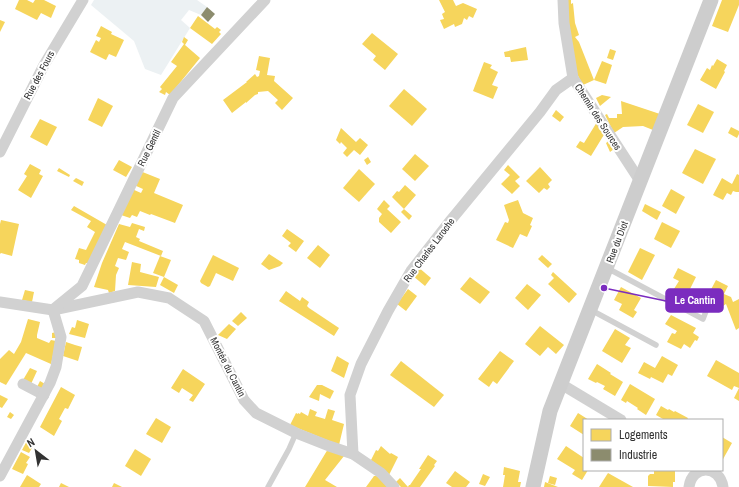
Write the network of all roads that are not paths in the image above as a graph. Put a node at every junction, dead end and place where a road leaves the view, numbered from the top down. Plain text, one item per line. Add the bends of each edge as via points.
1 (83, 0) edge
2 (265, 0) edge
3 (563, 0) edge
4 (711, 0) edge
5 (573, 78) junction
6 (0, 152) edge
7 (640, 181) junction
8 (607, 268) junction
9 (0, 302) edge
10 (708, 306) dead end
11 (591, 309) junction
12 (53, 310) junction
13 (656, 345) dead end
14 (23, 384) dead end
15 (561, 384) junction
16 (44, 395) junction
17 (619, 419) edge
18 (296, 433) junction
19 (353, 454) junction
20 (700, 471) edge
21 (709, 471) edge
22 (0, 476) edge
23 (268, 487) edge
24 (394, 487) edge
25 (534, 487) edge
26 (688, 487) edge
27 (723, 487) edge

1 - 6 street, Rue des Fours via 44,65
2 - 12 street, Rue Gentil via 173,98 82,286
3 - 5 street, Chemin des Sources
4 - 7 street, Rue du Diot
5 - 7 street, Chemin des Sources
5 - 19 street, Rue Charles Laroche via 556,90 411,271 361,364 350,395
7 - 8 street, Rue du Diot
8 - 10 lane via 702,319
8 - 11 street, Rue du Diot
9 - 12 street
11 - 13 lane
11 - 15 street, Rue du Diot
12 - 16 street via 61,337 56,367
12 - 18 street, Montée du Cantin via 138,292 169,298 204,321 244,400 256,413
14 - 16 street
15 - 17 street
15 - 25 street, Rue du Diot via 550,411
16 - 22 street
18 - 19 street, Montée du Cantin
18 - 23 lane
19 - 24 street, Montée du Cantin via 381,473
20 - 26 street via 693,476
21 - 27 street via 718,476

